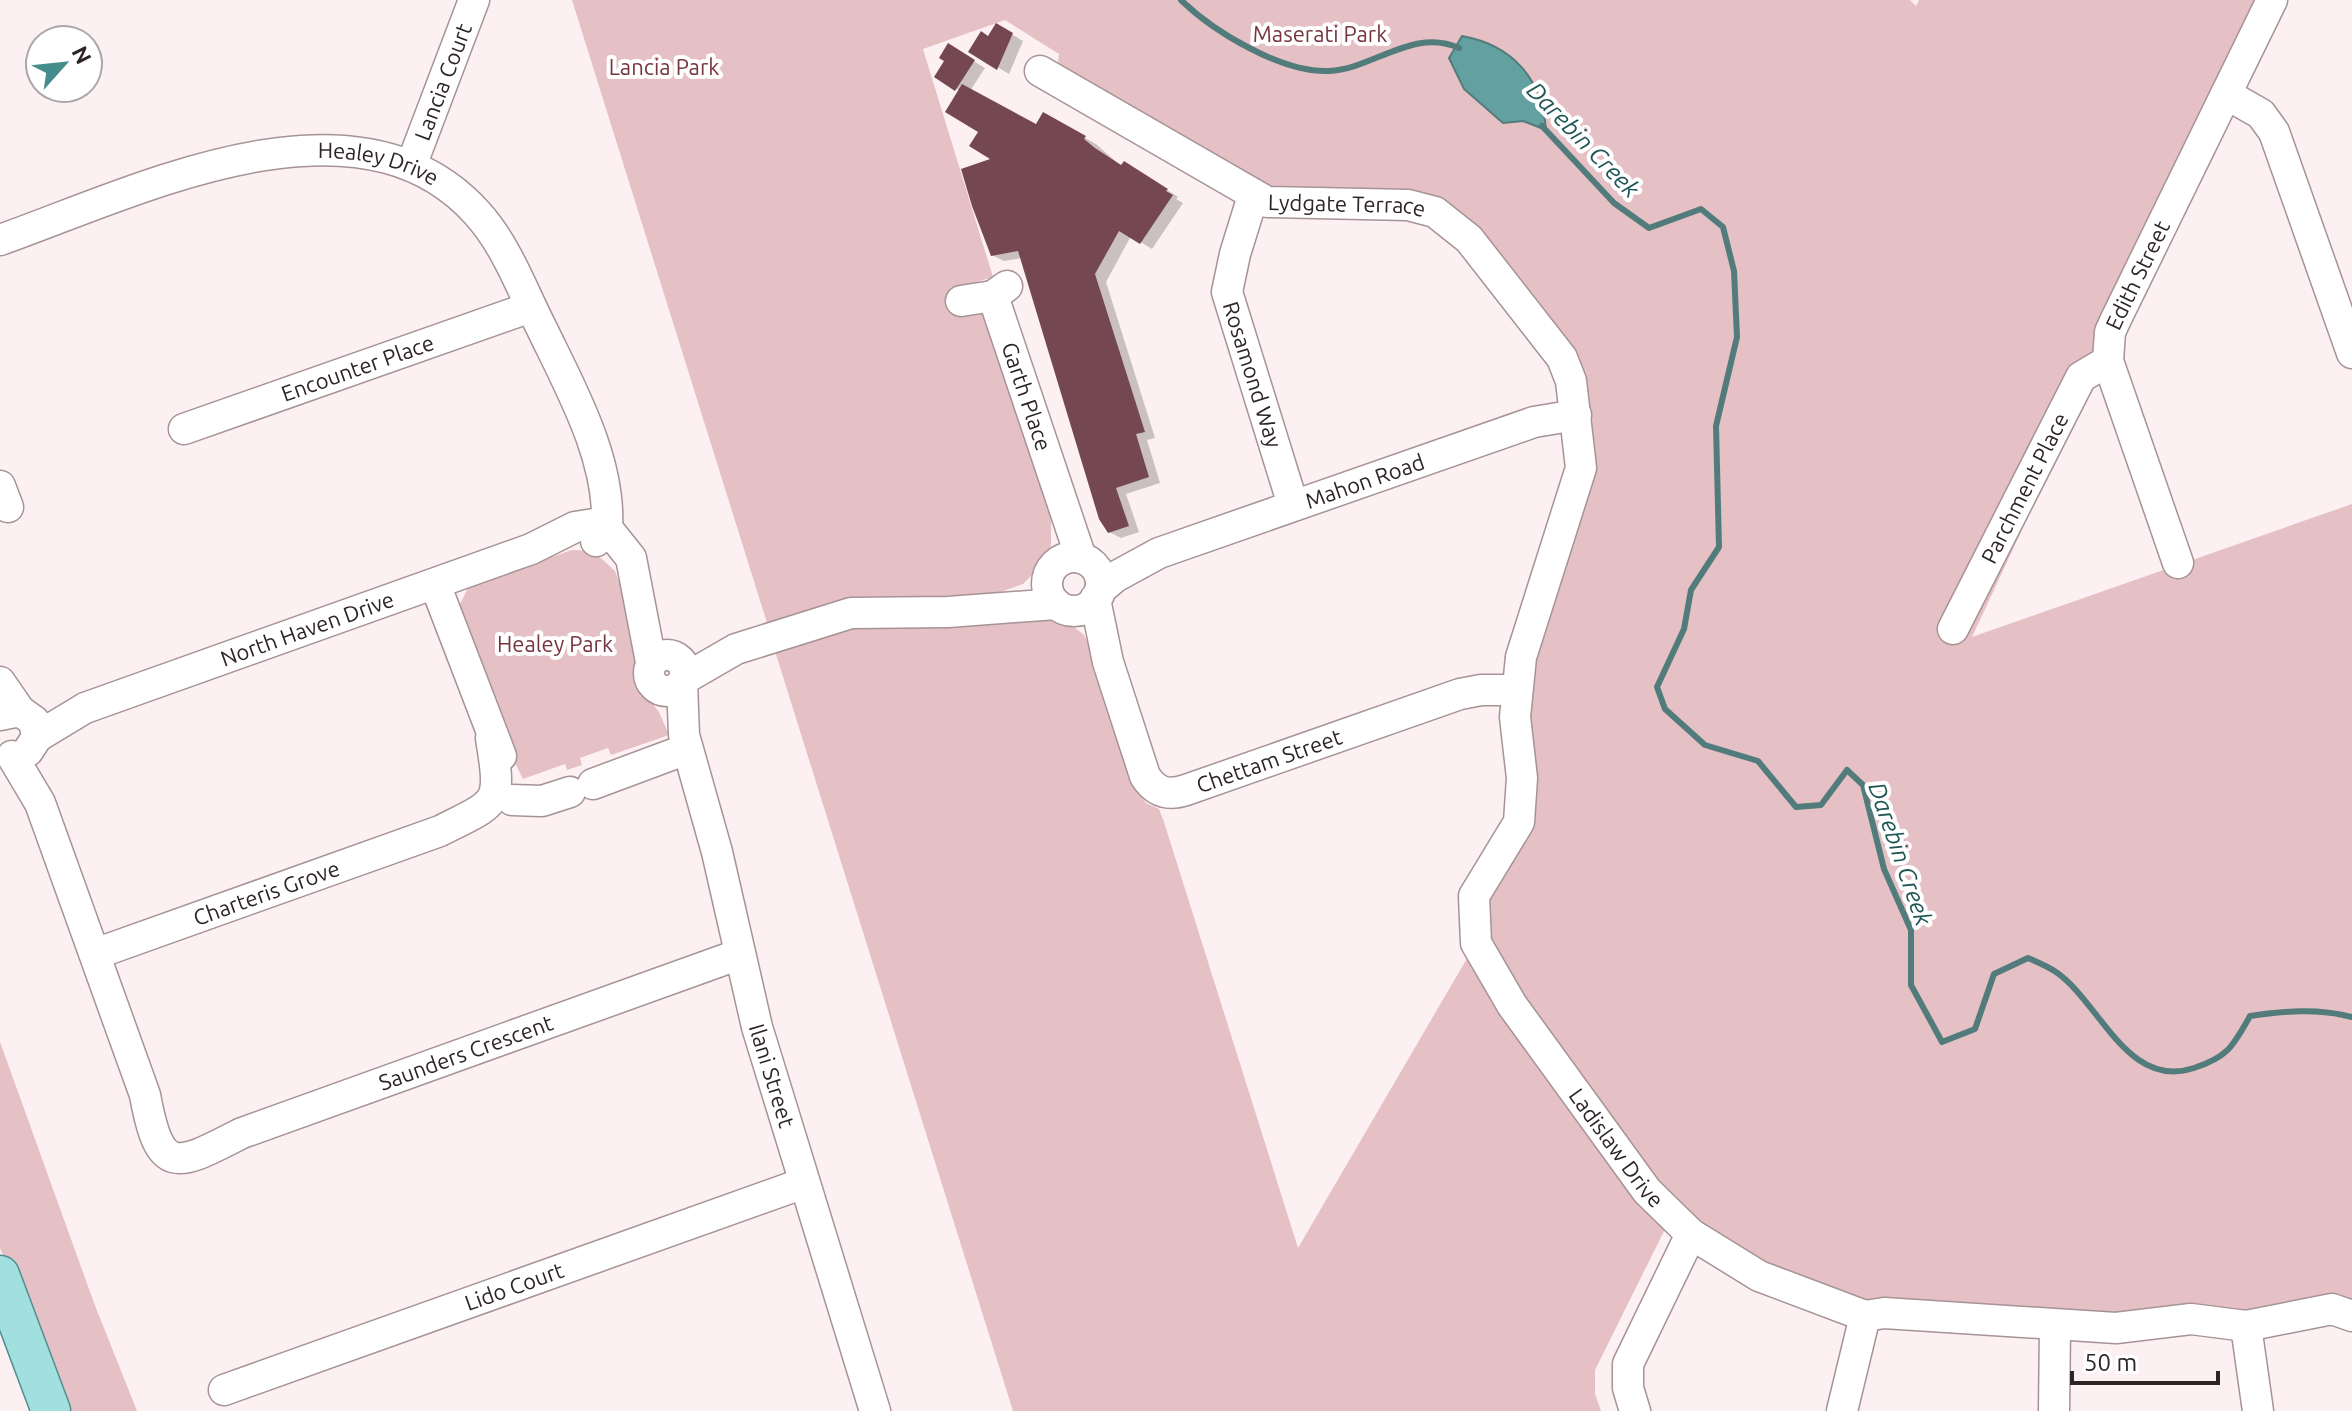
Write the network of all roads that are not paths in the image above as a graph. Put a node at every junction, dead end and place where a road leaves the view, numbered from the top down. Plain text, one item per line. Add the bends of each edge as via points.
1 (474, 0) edge
2 (2272, 0) edge
3 (1040, 72) dead end
4 (2226, 94) junction
5 (411, 166) junction
6 (1253, 196) junction
7 (0, 240) edge
8 (961, 301) dead end
9 (531, 307) junction
10 (2352, 353) edge
11 (2108, 361) junction
12 (1576, 415) junction
13 (183, 428) dead end
14 (1293, 505) junction
15 (599, 531) junction
16 (2178, 563) dead end
17 (1075, 583) junction
18 (435, 584) junction
19 (1953, 629) dead end
20 (670, 671) junction
21 (0, 682) edge
22 (1516, 690) junction
23 (15, 738) edge
24 (491, 738) junction
25 (686, 742) junction
26 (512, 800) junction
27 (440, 831) junction
28 (95, 954) junction
29 (741, 961) junction
30 (804, 1183) junction
31 (1691, 1234) junction
32 (0, 1275) edge
33 (1865, 1316) junction
34 (2352, 1316) edge
35 (0, 1317) edge
36 (2246, 1326) junction
37 (2055, 1327) junction
38 (224, 1390) dead end
39 (50, 1411) edge
40 (875, 1411) edge
41 (1635, 1411) edge
42 (1842, 1411) edge
43 (2054, 1411) edge
44 (2258, 1411) edge

1 - 5 street, Lancia Court
2 - 4 street, Edith Street
3 - 6 street, Lydgate Terrace
4 - 10 street via 2261,114 2274,132
4 - 11 street, Edith Street via 2110,332
5 - 7 street, Healey Drive via 344,149 248,158
5 - 9 street, Healey Drive via 457,193 477,213 508,258
6 - 12 street, Lydgate Terrace via 1283,205 1416,206 1447,218 1562,358
6 - 14 street, Rosamond Way via 1228,297
8 - 17 street, Garth Place via 1001,290 1058,498
9 - 13 street, Encounter Place
9 - 15 street, Healey Drive via 570,387 598,466
11 - 16 street, Edith Street
11 - 19 street, Parchment Place via 2081,377
12 - 14 street, Mahon Road via 1534,422
12 - 22 street, Ladislaw Drive via 1578,483 1521,657
14 - 17 street, Mahon Road
15 - 18 street, North Haven Drive
15 - 20 street via 637,588
17 - 20 street, Mahon Road via 998,606 851,613
17 - 22 street, Chettam Street via 1108,662 1145,776 1167,794 1470,691
18 - 23 street, North Haven Drive via 85,708
18 - 24 street, Charteris Grove
20 - 25 street, Ilani Street
21 - 23 street, Saunders Crescent
22 - 31 street, Ladislaw Drive via 1519,822 1474,896 1476,943 1512,1005 1647,1191
23 - 28 street, Saunders Crescent
24 - 26 street, Charteris Grove via 514,783
24 - 27 street, Charteris Grove via 498,780 494,799
25 - 26 street via 582,788 542,801
25 - 29 street, Ilani Street
26 - 27 street, Charteris Grove via 492,820
27 - 28 street, Charteris Grove
28 - 29 street, Saunders Crescent via 145,1095 152,1135 171,1157 191,1158 242,1133
29 - 30 street, Ilani Street
30 - 38 street, Lido Court
30 - 40 street, Ilani Street
31 - 33 street, Ladislaw Drive via 1759,1276
31 - 41 street via 1628,1364
32 - 39 main road
33 - 37 street, Ladislaw Drive via 1884,1313
33 - 42 street
34 - 36 street, Ladislaw Drive via 2332,1309
35 - 39 main road
36 - 37 street, Ladislaw Drive via 2191,1319 2116,1328
36 - 44 street
37 - 43 street

